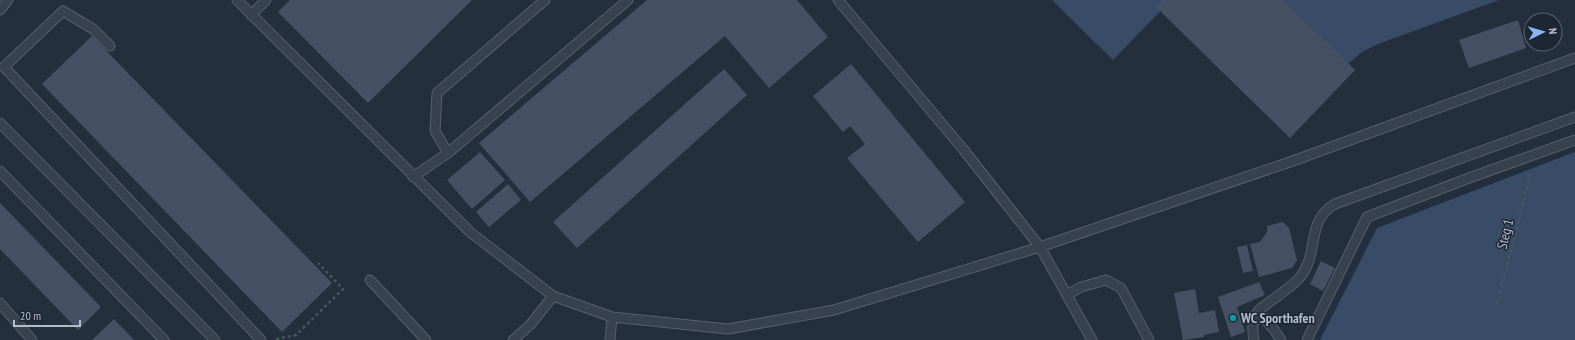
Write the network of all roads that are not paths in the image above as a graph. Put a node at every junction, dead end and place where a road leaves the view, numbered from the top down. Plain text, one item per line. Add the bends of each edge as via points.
1 (8, 0) edge
2 (237, 0) edge
3 (266, 0) edge
4 (545, 0) edge
5 (628, 0) edge
6 (838, 0) edge
7 (0, 10) edge
8 (251, 15) junction
9 (110, 46) dead end
10 (1575, 58) edge
11 (2, 69) edge
12 (1575, 116) edge
13 (0, 123) edge
14 (1575, 140) edge
15 (448, 153) junction
16 (0, 171) edge
17 (413, 177) junction
18 (1040, 247) junction
19 (370, 280) dead end
20 (1067, 295) junction
21 (553, 296) junction
22 (0, 303) edge
23 (1258, 311) junction
24 (612, 317) junction
25 (32, 340) edge
26 (164, 340) edge
27 (215, 340) edge
28 (261, 340) edge
29 (426, 340) edge
30 (513, 340) edge
31 (610, 340) edge
32 (1092, 340) edge
33 (1149, 340) edge
34 (1254, 340) edge
35 (1280, 340) edge
36 (1307, 340) edge

1 - 7 lane
2 - 8 lane
3 - 8 lane
4 - 15 lane via 437,93 435,131
5 - 15 lane
6 - 18 lane via 964,149
8 - 17 lane
9 - 11 lane via 93,29 63,11
10 - 18 lane via 1290,162
11 - 28 lane
12 - 23 lane via 1327,208 1321,215 1301,276
13 - 27 lane
14 - 36 lane via 1367,217
15 - 17 lane
16 - 26 lane
17 - 21 lane via 470,232
18 - 20 lane
18 - 24 lane via 834,310 728,329
19 - 29 lane
20 - 32 lane
20 - 33 lane via 1081,287 1106,280 1122,288
21 - 24 lane
21 - 30 lane via 530,325
22 - 25 lane
23 - 34 lane via 1254,319
23 - 35 lane
24 - 31 lane

